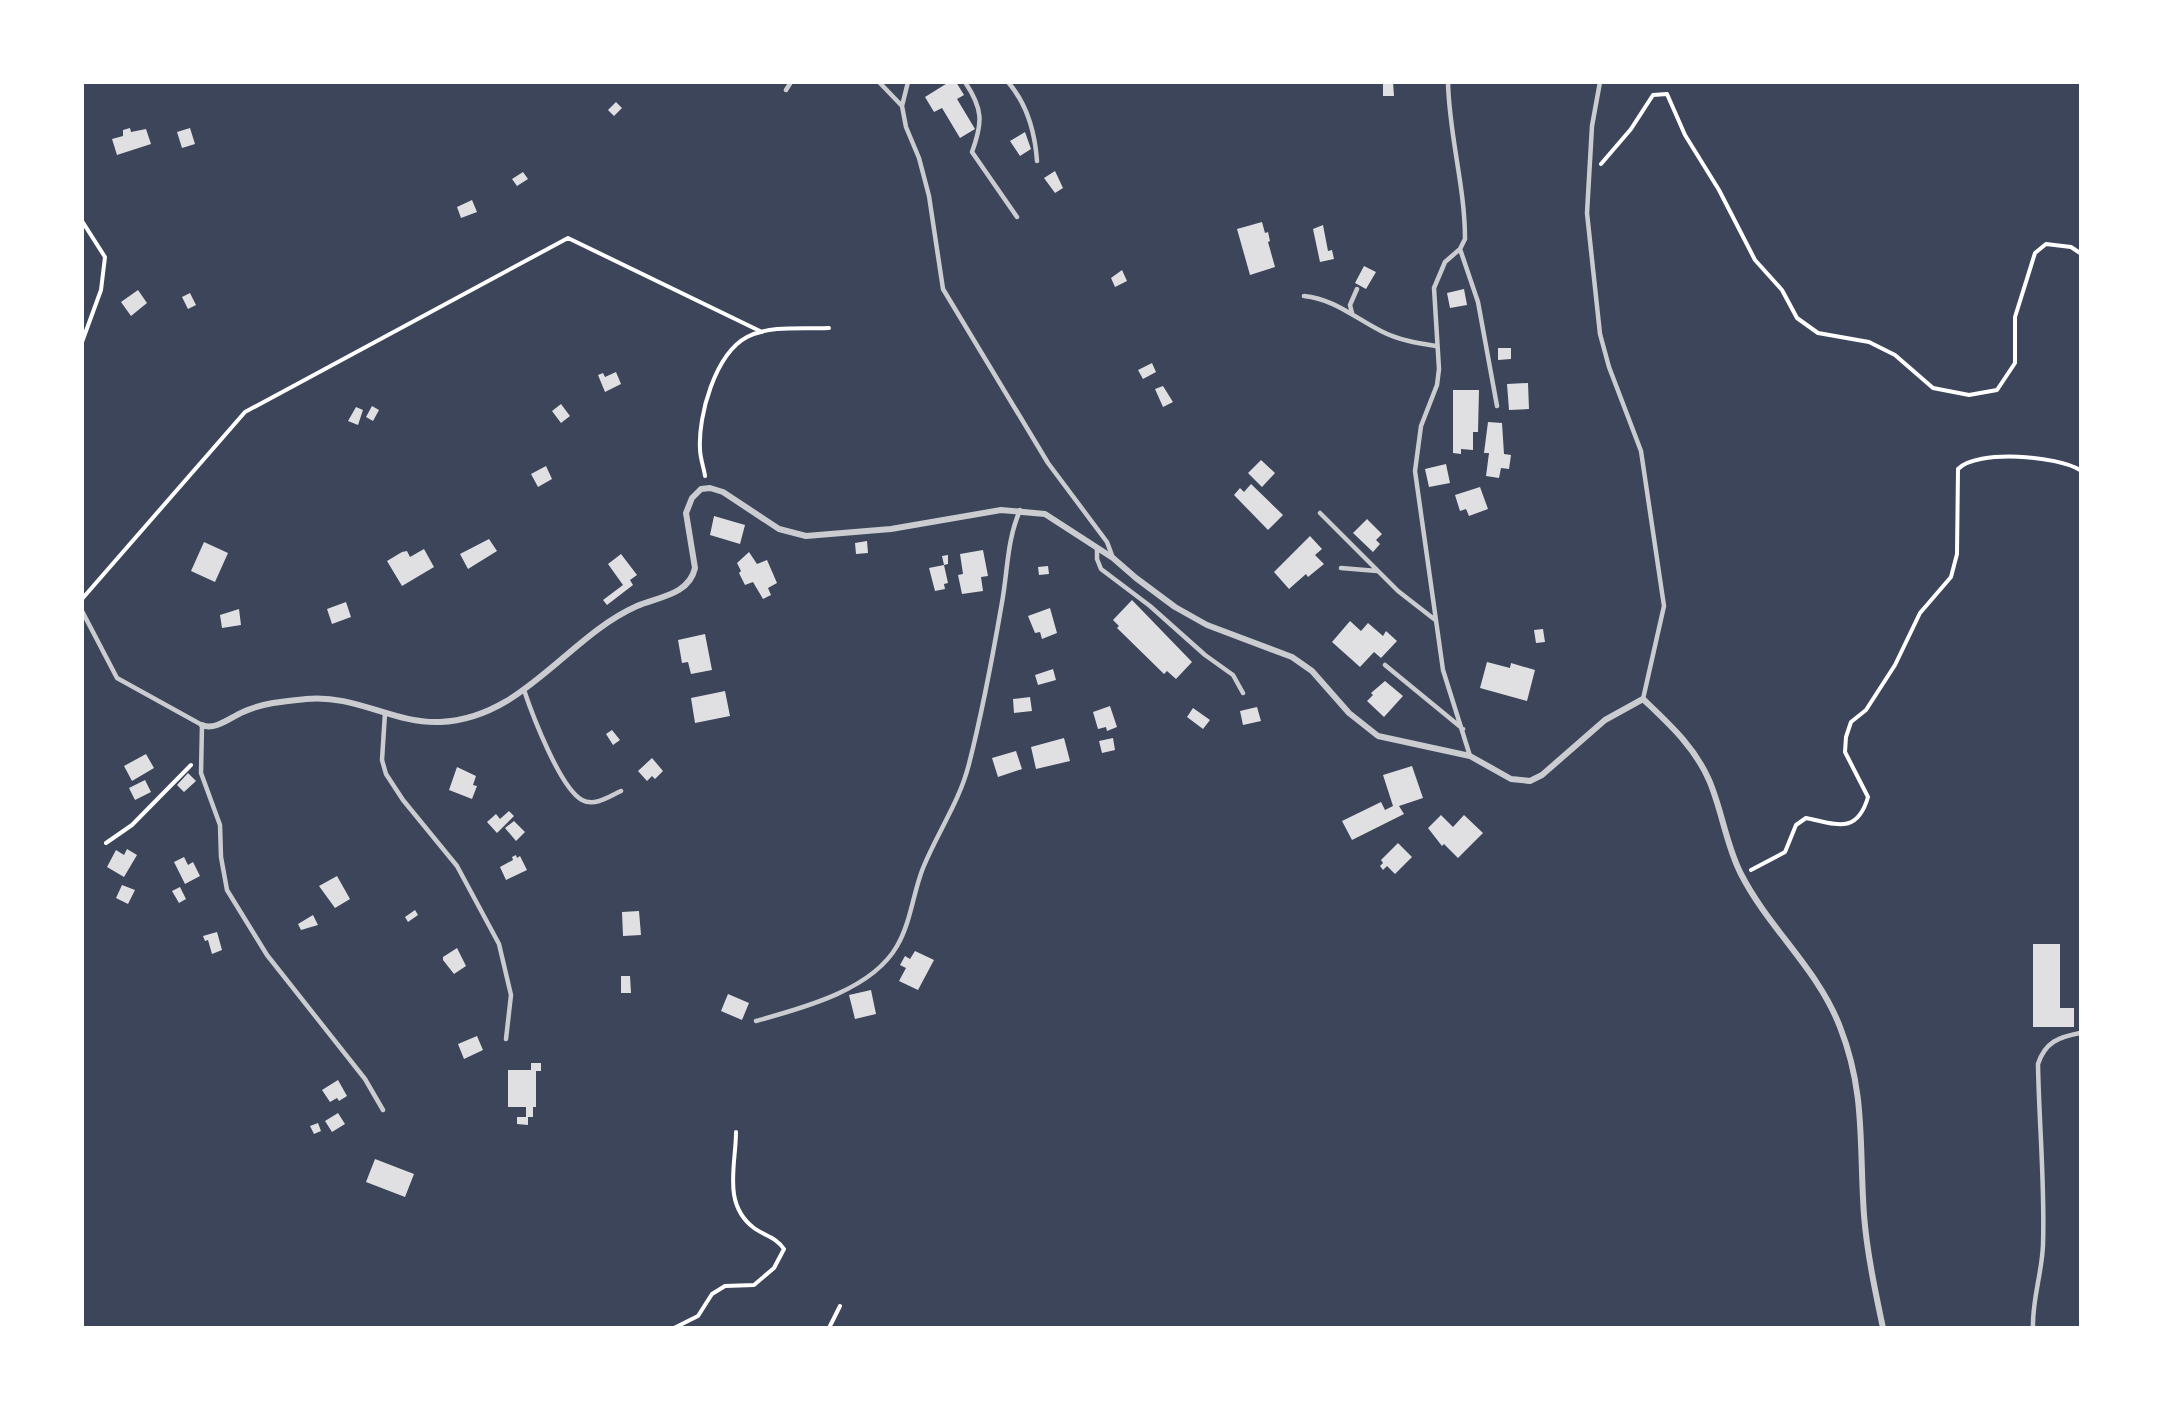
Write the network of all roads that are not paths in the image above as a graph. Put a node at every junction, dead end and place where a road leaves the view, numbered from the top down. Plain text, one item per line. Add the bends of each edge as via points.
1 (791, 82) edge
2 (879, 82) edge
3 (908, 82) edge
4 (964, 82) edge
5 (1008, 82) edge
6 (1448, 82) edge
7 (1600, 82) edge
8 (786, 90) dead end
9 (902, 106) junction
10 (1037, 161) dead end
11 (1017, 217) dead end
12 (1460, 249) junction
13 (1357, 289) dead end
14 (1304, 296) dead end
15 (1352, 313) junction
16 (1436, 346) junction
17 (1497, 406) dead end
18 (1020, 510) junction
19 (1320, 513) dead end
20 (1097, 549) junction
21 (1113, 558) junction
22 (1341, 568) dead end
23 (1378, 571) junction
24 (82, 610) edge
25 (1434, 619) junction
26 (1385, 665) dead end
27 (524, 690) junction
28 (1243, 693) dead end
29 (1643, 699) junction
30 (385, 713) junction
31 (202, 725) junction
32 (1463, 729) junction
33 (1470, 756) junction
34 (621, 791) dead end
35 (756, 1021) dead end
36 (2080, 1034) edge
37 (506, 1039) dead end
38 (383, 1110) dead end
39 (1883, 1328) edge
40 (2033, 1328) edge

1 - 8 lane
2 - 9 lane
3 - 9 lane
4 - 11 lane via 978,101 981,127 972,152
5 - 10 lane via 1028,117
6 - 12 lane via 1449,122 1465,225 1465,240
7 - 29 lane via 1588,179 1588,224 1600,334 1641,451 1664,606
9 - 21 lane via 929,196 939,278 947,299 1048,463 1107,542
12 - 16 lane via 1445,262 1434,288
12 - 17 lane via 1478,302
13 - 15 lane via 1350,305
14 - 15 lane via 1334,303
15 - 16 lane via 1391,335
16 - 25 lane via 1437,385 1421,426 1415,464
18 - 20 street via 1055,519
18 - 27 street via 891,529 806,536 779,530 723,492 701,489 692,498 687,513 694,568 686,585 603,625
18 - 35 lane via 1010,534 1002,606 963,784 922,870 897,946 878,971 810,1006
19 - 23 lane
20 - 21 street
20 - 28 lane via 1097,559 1108,575 1233,675
21 - 33 street via 1154,592 1199,621 1269,647 1312,671 1349,713 1378,736
22 - 23 lane
23 - 25 lane
24 - 31 lane via 117,678
25 - 32 lane via 1446,681
26 - 32 lane
27 - 30 street via 480,714 451,721 429,722
27 - 34 lane via 550,754 582,800 597,802
29 - 33 street via 1605,720 1530,781 1511,780
29 - 39 street via 1688,742 1709,780 1741,874 1825,994 1851,1057 1861,1113 1868,1251
30 - 31 street via 348,701 307,699 246,711 212,727
30 - 37 lane via 381,760 386,774 457,866 504,960 511,995
31 - 38 lane via 201,759 207,794 220,825 227,891 287,983 365,1079
32 - 33 lane
36 - 40 lane via 2053,1040 2042,1051 2038,1064 2043,1247

